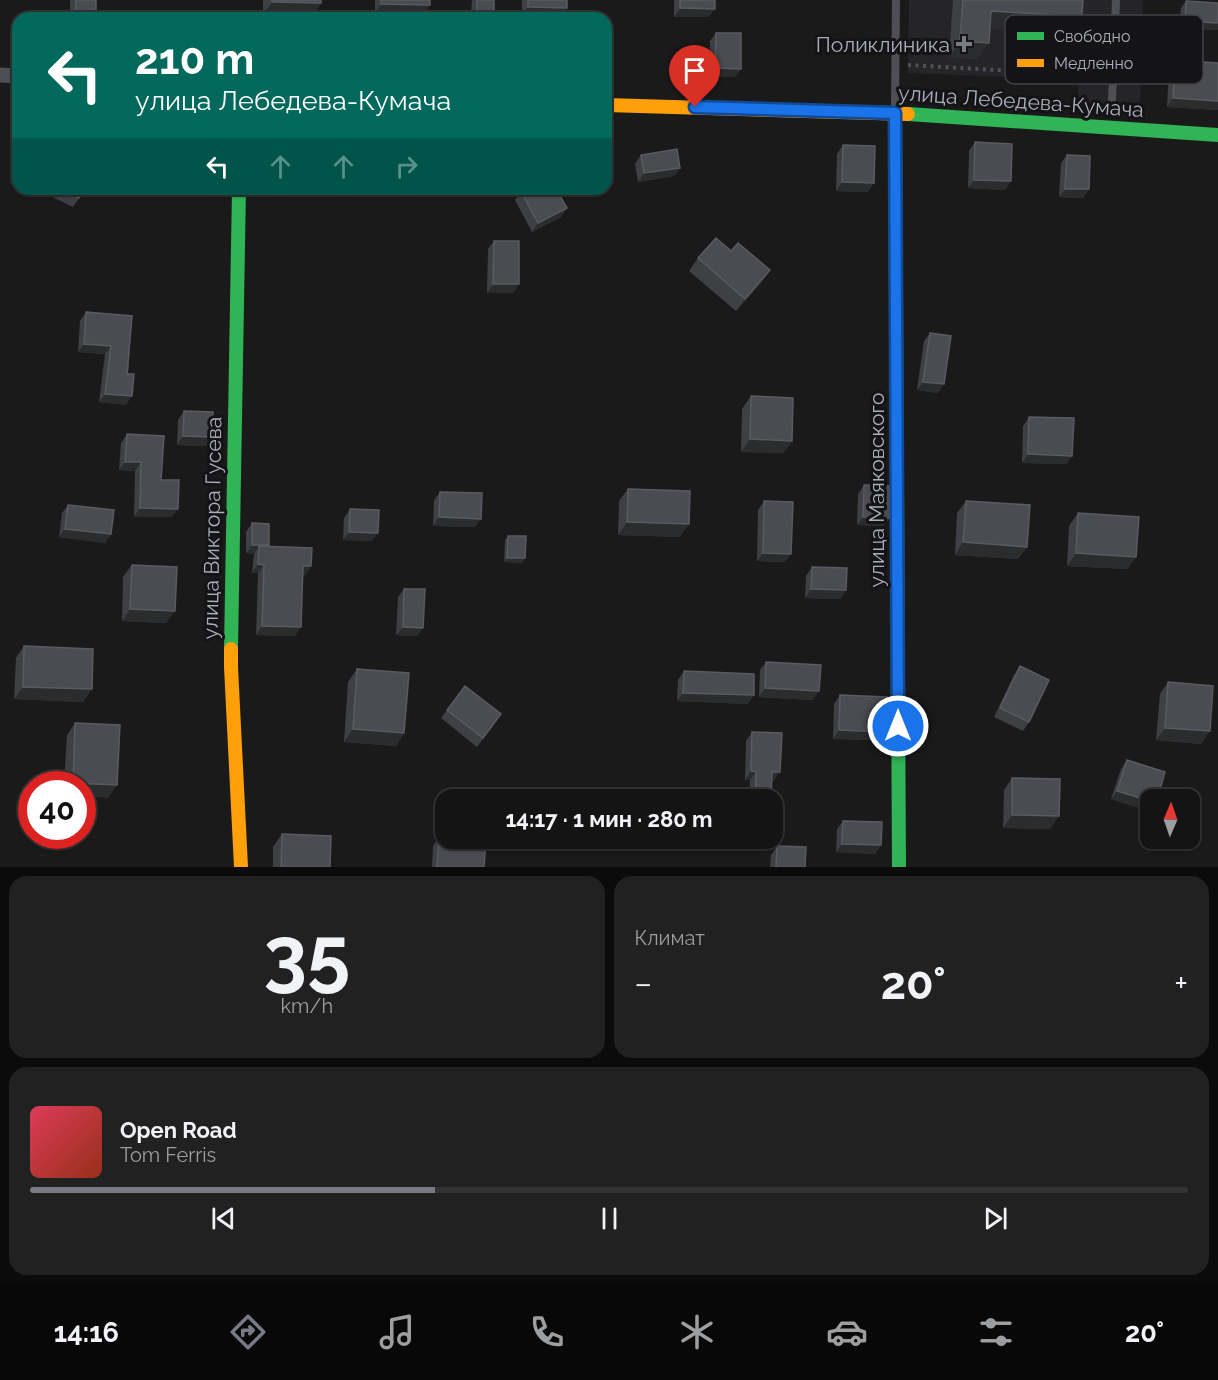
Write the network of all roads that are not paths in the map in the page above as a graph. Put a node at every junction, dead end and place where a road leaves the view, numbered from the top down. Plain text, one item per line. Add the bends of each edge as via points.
1 (896, 0) edge
2 (1116, 0) edge
3 (1115, 15) edge
4 (1113, 84) edge
5 (1112, 100) dead end
6 (612, 105) edge
7 (895, 113) junction
8 (1218, 135) edge
9 (239, 195) edge
10 (241, 867) edge
11 (899, 867) edge

1 - 7 lane
2 - 3 lane
4 - 5 lane
6 - 7 street, улица Лебедева-Кумача
7 - 8 street, улица Лебедева-Кумача
7 - 11 street, улица Маяковского
9 - 10 street, улица Виктора Гусева via 231,668

